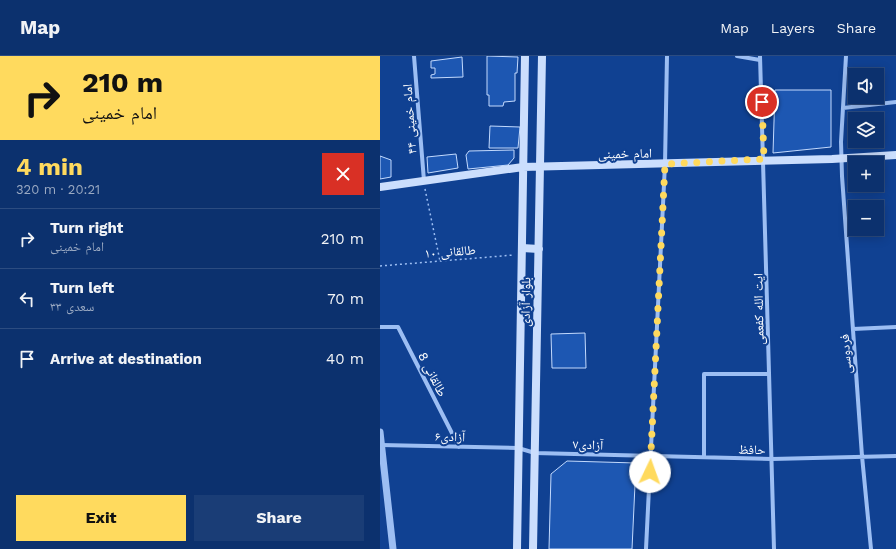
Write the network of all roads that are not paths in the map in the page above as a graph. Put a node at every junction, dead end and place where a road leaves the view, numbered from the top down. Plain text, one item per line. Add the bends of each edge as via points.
1 (414, 56) edge
2 (525, 56) edge
3 (542, 56) edge
4 (667, 56) edge
5 (737, 56) edge
6 (846, 56) edge
7 (760, 58) edge
8 (896, 102) edge
9 (843, 108) junction
10 (896, 154) edge
11 (841, 158) junction
12 (764, 159) junction
13 (665, 164) junction
14 (523, 166) junction
15 (540, 166) junction
16 (424, 181) junction
17 (380, 187) edge
18 (539, 249) junction
19 (522, 251) junction
20 (380, 327) edge
21 (896, 327) edge
22 (853, 329) junction
23 (769, 374) junction
24 (380, 432) edge
25 (381, 445) junction
26 (460, 446) junction
27 (518, 448) junction
28 (534, 453) junction
29 (641, 456) joint
30 (650, 456) junction
31 (862, 456) junction
32 (896, 456) edge
33 (704, 458) junction
34 (772, 459) junction
35 (393, 549) edge
36 (517, 549) edge
37 (533, 549) edge
38 (646, 549) edge
39 (774, 549) edge
40 (871, 549) edge

1 - 16 street, امام خمینی ۴۴
2 - 14 main road, بلوار آزادی
3 - 15 main road, بلوار آزادی
4 - 13 street
5 - 7 street
6 - 9 street, فردوسی
7 - 12 street, ایت الله کفعمی
8 - 9 street
9 - 11 street, فردوسی
10 - 11 main road, امام خمینی
11 - 12 main road, امام خمینی
11 - 22 street, فردوسی
12 - 13 main road, امام خمینی
12 - 23 street, ایت الله کفعمی
13 - 15 main road, امام خمینی
13 - 30 street
14 - 15 main road, امام خمینی
14 - 16 main road, امام خمینی
14 - 19 main road, بلوار آزادی
15 - 18 main road, بلوار آزادی
16 - 17 main road, امام خمینی
18 - 19 main road
18 - 28 main road, بلوار آزادی
19 - 27 main road, بلوار آزادی
20 - 26 street, طالقانی 8 via 398,327
21 - 22 street
22 - 31 street, فردوسی
23 - 33 street via 704,374
23 - 34 street, ایت الله کفعمی
24 - 25 street
25 - 26 street, آزادی۶
25 - 35 street
26 - 27 street, آزادی۶
27 - 28 street, آزادی۶
27 - 36 main road, بلوار آزادی
28 - 29 street, آزادی۷
28 - 37 main road, بلوار آزادی
29 - 30 street, حافظ
30 - 33 street, حافظ
30 - 38 street
31 - 32 street, حافظ
31 - 34 street, حافظ
31 - 40 street, فردوسی
33 - 34 street, حافظ
34 - 39 street, ایت الله کفعمی

